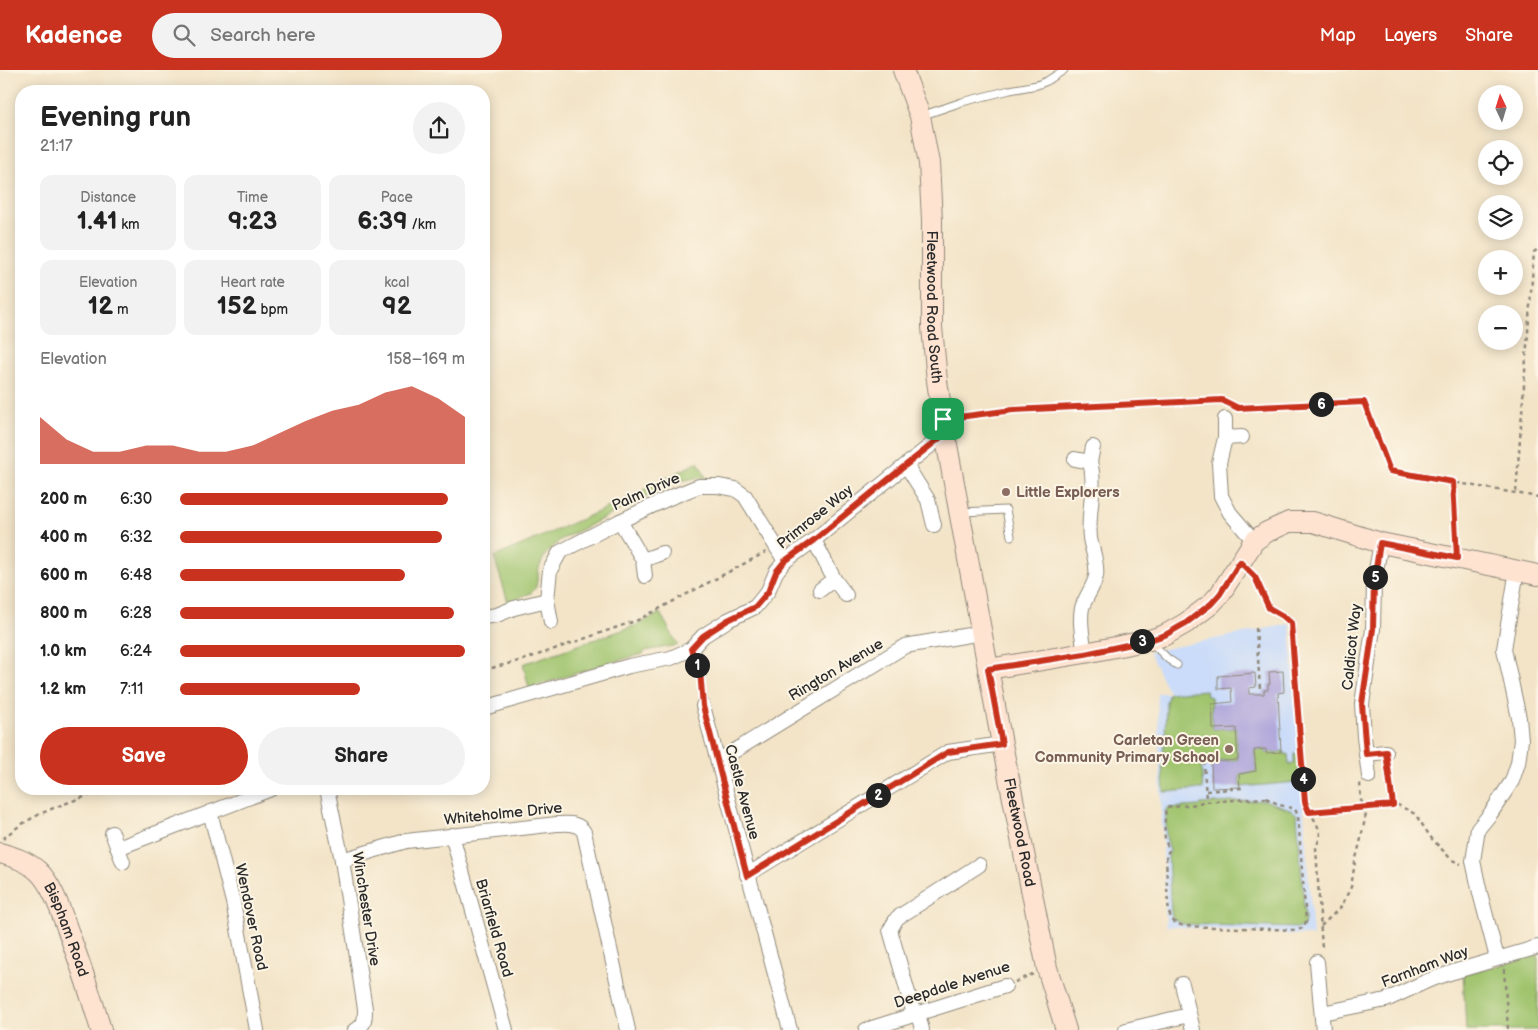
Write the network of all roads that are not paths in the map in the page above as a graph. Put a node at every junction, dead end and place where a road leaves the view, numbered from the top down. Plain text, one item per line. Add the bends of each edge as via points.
1 (903, 70) edge
2 (1064, 70) edge
3 (920, 116) junction
4 (1225, 419) dead end
5 (944, 426) junction
6 (1242, 437) dead end
7 (1225, 438) junction
8 (1094, 447) dead end
9 (1074, 459) dead end
10 (1090, 462) junction
11 (906, 465) junction
12 (959, 513) junction
13 (620, 521) junction
14 (934, 525) dead end
15 (1011, 536) dead end
16 (814, 540) junction
17 (1254, 540) junction
18 (1380, 543) junction
19 (662, 553) dead end
20 (644, 560) junction
21 (785, 561) junction
22 (1517, 570) junction
23 (1538, 574) edge
24 (645, 576) dead end
25 (834, 579) junction
26 (820, 590) dead end
27 (846, 595) dead end
28 (547, 600) junction
29 (490, 616) edge
30 (551, 622) dead end
31 (981, 633) junction
32 (1150, 640) junction
33 (691, 649) junction
34 (1085, 654) junction
35 (1177, 665) dead end
36 (988, 669) junction
37 (700, 671) road end
38 (490, 706) edge
39 (703, 706) road end
40 (1002, 744) junction
41 (1386, 752) road end
42 (1366, 754) junction
43 (718, 761) junction
44 (1368, 776) road end
45 (254, 795) edge
46 (328, 795) edge
47 (210, 812) junction
48 (112, 833) dead end
49 (452, 835) junction
50 (118, 848) junction
51 (0, 853) edge
52 (342, 860) junction
53 (123, 862) dead end
54 (979, 865) dead end
55 (747, 876) junction
56 (1538, 948) edge
57 (1501, 961) junction
58 (1317, 962) road end
59 (1182, 984) dead end
60 (1005, 986) road end
61 (916, 1013) junction
62 (1322, 1013) junction
63 (1189, 1015) junction
64 (101, 1030) edge
65 (257, 1030) edge
66 (355, 1030) edge
67 (506, 1030) edge
68 (628, 1030) edge
69 (790, 1030) edge
70 (866, 1030) edge
71 (922, 1030) edge
72 (1066, 1030) edge
73 (1126, 1030) edge
74 (1193, 1030) edge
75 (1324, 1030) edge

1 - 3 main road, Fleetwood Road South
2 - 3 lane via 1037,85 962,102
3 - 5 main road, Fleetwood Road South via 929,163 932,327 936,381
4 - 7 street
5 - 11 street, Primrose Way
5 - 12 main road, Fleetwood Road South
6 - 7 street
7 - 17 street via 1219,463 1221,496 1230,513
8 - 10 street
9 - 10 street
10 - 34 street via 1089,518 1096,577 1083,607 1081,621
11 - 14 street via 928,500
11 - 16 street, Primrose Way
12 - 15 lane via 1006,510
12 - 31 main road, Fleetwood Road South
13 - 20 street
13 - 21 street, Palm Drive via 699,486 735,489 745,496
13 - 28 street, Palm Drive via 560,552 550,570
16 - 21 street, Primrose Way
16 - 25 street
17 - 18 main road via 1289,522 1313,522
17 - 32 main road via 1211,604 1186,623
18 - 22 main road
18 - 42 street, Caldicot Way via 1374,581 1373,629 1362,704
19 - 20 street
20 - 24 street
21 - 33 street, Primrose Way via 776,572 768,592 755,607 703,636
22 - 23 main road
22 - 57 street via 1504,649 1519,718 1518,763 1512,780 1478,829 1473,861
25 - 26 street
25 - 27 street
28 - 29 street
28 - 30 street, Palm Drive
31 - 36 main road, Fleetwood Road
31 - 43 street, Rington Avenue via 906,646
32 - 34 main road
32 - 35 lane
33 - 37 street
33 - 38 street, Primrose Way via 672,658 629,666
34 - 36 main road
36 - 40 main road, Fleetwood Road
39 - 43 street, Castle Avenue
40 - 55 street via 948,752
40 - 72 main road, Fleetwood Road via 1047,968
41 - 42 street
42 - 44 street, Caldicot Way
43 - 55 street, Castle Avenue
45 - 47 street
46 - 52 street, Winchester Drive
47 - 50 street
47 - 65 street, Wendover Road via 233,902
48 - 50 street
49 - 52 street, Whiteholme Drive via 406,841
49 - 67 street, Briarfield Road
49 - 68 street, Whiteholme Drive via 557,824 581,827
50 - 53 street
51 - 64 main road, Bispham Road via 31,866 50,886
52 - 66 street, Winchester Drive via 366,1020
54 - 61 street via 897,918 890,930
55 - 69 street, Castle Avenue
56 - 57 street, Farnham Way
57 - 62 street, Farnham Way via 1427,981 1386,1000
58 - 62 street
59 - 63 street
60 - 61 street, Deepdale Avenue
61 - 70 street, Deepdale Avenue
61 - 71 street
62 - 75 street
63 - 73 street
63 - 74 street

